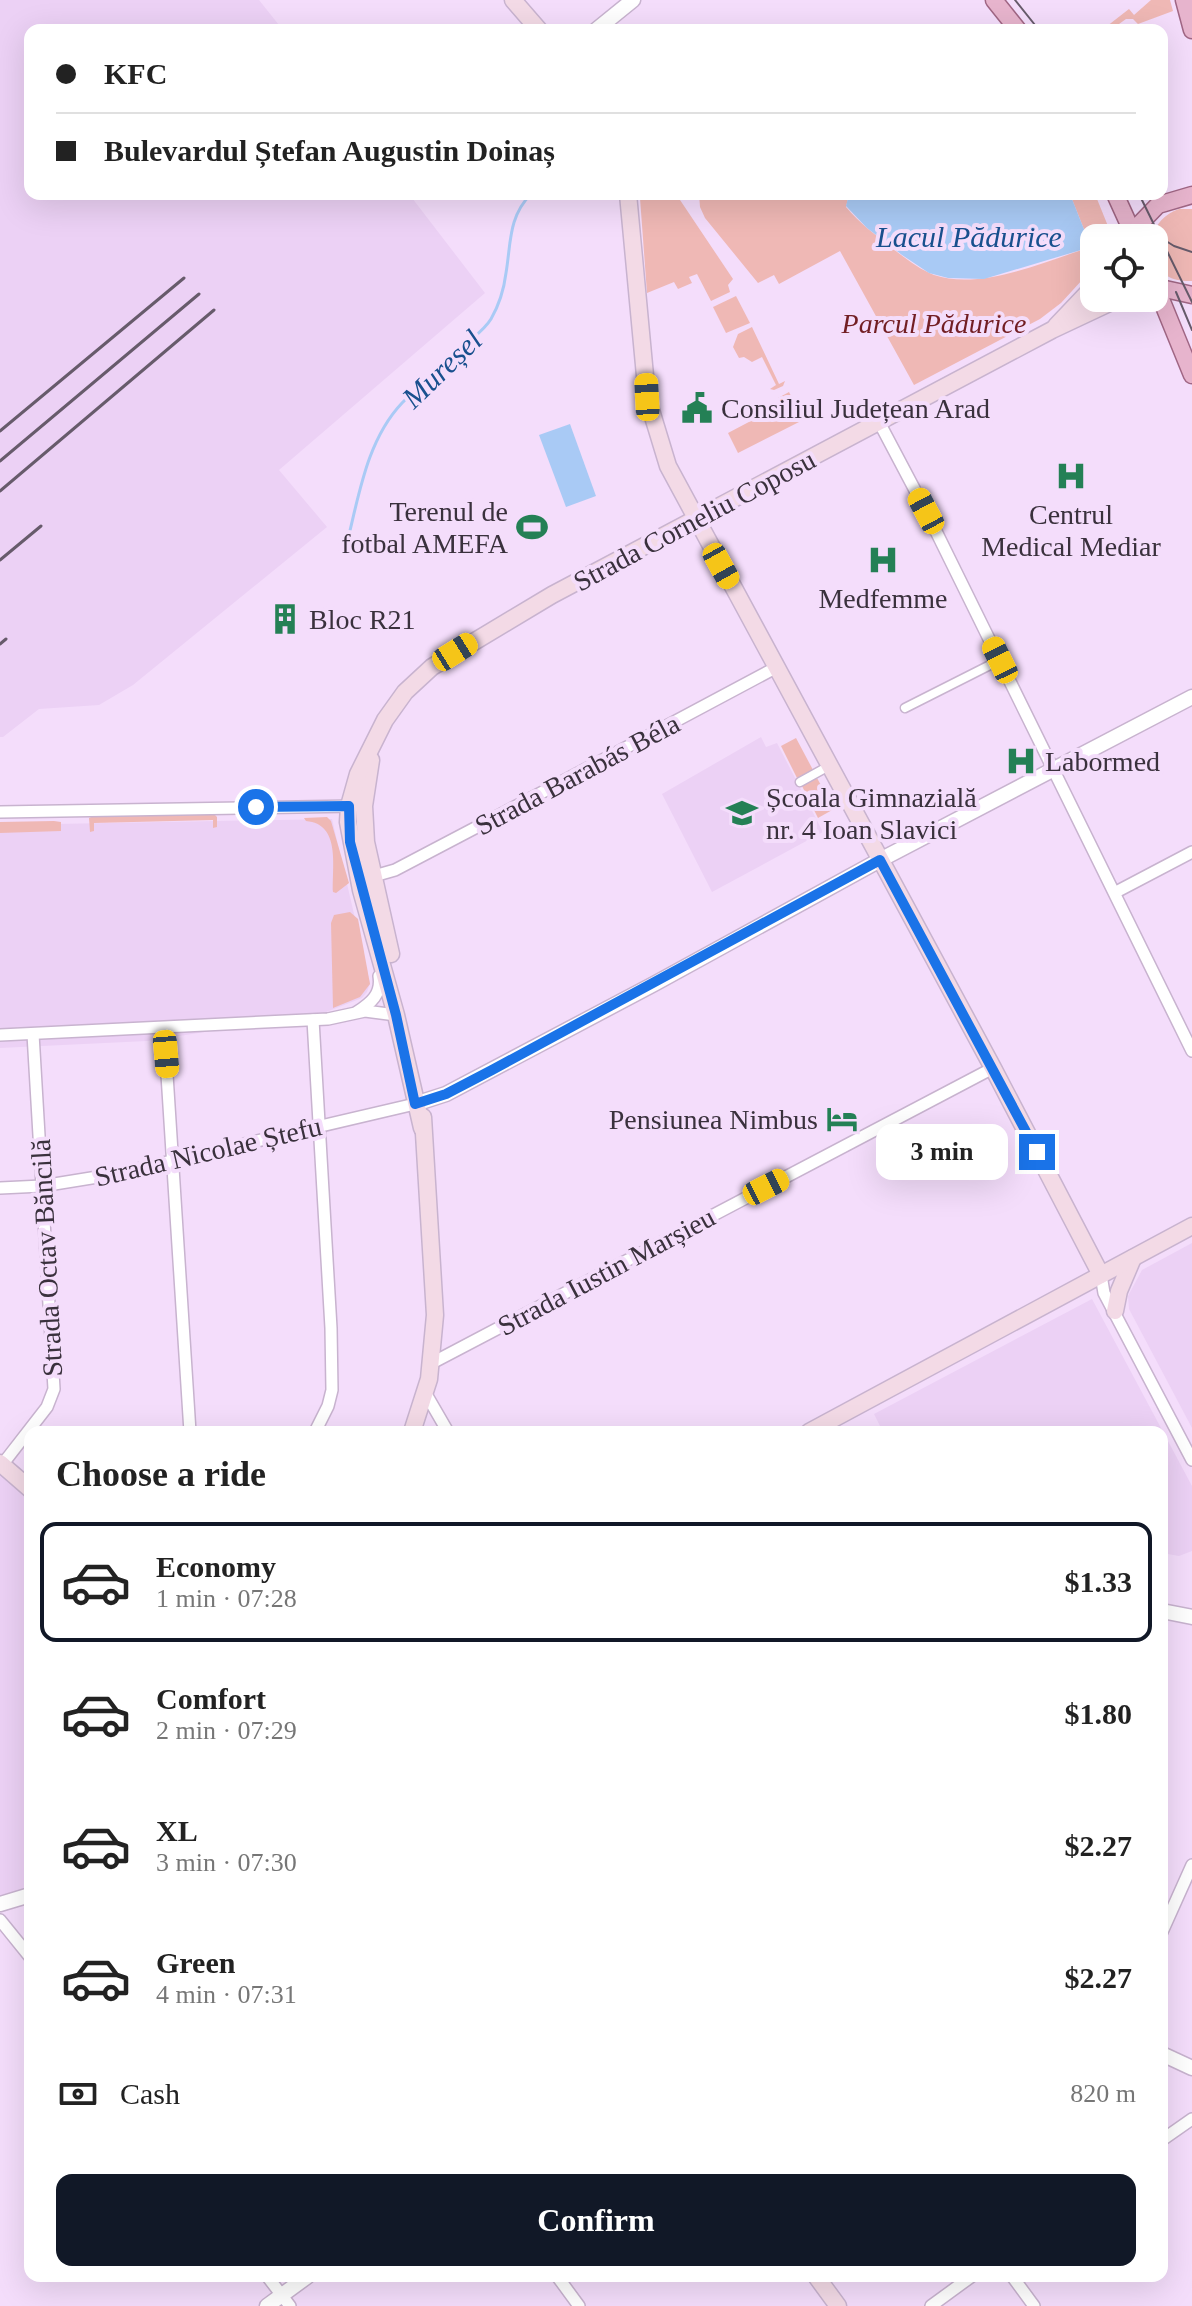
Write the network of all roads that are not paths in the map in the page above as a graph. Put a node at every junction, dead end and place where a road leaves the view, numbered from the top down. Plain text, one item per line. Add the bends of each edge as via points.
1 (513, 0) edge
2 (633, 0) edge
3 (994, 0) edge
4 (1184, 0) edge
5 (534, 24) edge
6 (603, 24) edge
7 (1013, 24) edge
8 (1192, 30) edge
9 (1189, 197) edge
10 (629, 200) edge
11 (1117, 200) edge
12 (1127, 224) edge
13 (1142, 224) edge
14 (1168, 289) edge
15 (1192, 295) edge
16 (1080, 301) edge
17 (1090, 312) edge
18 (1166, 312) edge
19 (1052, 330) junction
20 (1192, 375) edge
21 (879, 422) junction
22 (696, 519) junction
23 (1000, 660) junction
24 (777, 667) junction
25 (1192, 697) edge
26 (905, 708) dead end
27 (830, 766) junction
28 (1054, 770) junction
29 (800, 782) dead end
30 (356, 806) junction
31 (0, 812) edge
32 (1192, 852) edge
33 (880, 860) junction
34 (374, 876) junction
35 (1116, 892) junction
36 (380, 953) junction
37 (356, 1012) junction
38 (396, 1015) junction
39 (313, 1020) junction
40 (164, 1028) junction
41 (33, 1034) junction
42 (0, 1035) edge
43 (1192, 1051) edge
44 (993, 1068) junction
45 (420, 1103) junction
46 (318, 1126) junction
47 (174, 1160) junction
48 (42, 1186) junction
49 (0, 1188) edge
50 (1192, 1226) edge
51 (1133, 1258) junction
52 (1101, 1275) junction
53 (1115, 1311) junction
54 (432, 1363) junction
55 (426, 1394) junction
56 (32, 1426) edge
57 (190, 1426) edge
58 (318, 1426) edge
59 (414, 1426) edge
60 (445, 1426) edge
61 (820, 1426) edge
62 (24, 1436) edge
63 (1190, 1453) edge
64 (1, 1464) edge
65 (24, 1484) edge
66 (1168, 1612) edge
67 (1192, 1617) edge
68 (1192, 1865) edge
69 (24, 1897) edge
70 (0, 1904) edge
71 (1168, 1919) edge
72 (0, 1920) edge
73 (24, 1950) edge
74 (1168, 2057) edge
75 (1192, 2068) edge
76 (1192, 2119) edge
77 (1168, 2136) edge
78 (272, 2282) edge
79 (302, 2282) edge
80 (561, 2282) edge
81 (820, 2282) edge
82 (956, 2282) edge
83 (1016, 2282) edge
84 (286, 2300) edge
85 (267, 2306) edge
86 (579, 2306) edge
87 (838, 2306) edge
88 (931, 2306) edge
89 (1034, 2306) edge

1 - 5 main road
2 - 6 street
3 - 7 main road
4 - 8 main road
9 - 13 main road via 1158,205
10 - 22 main road via 647,397 662,453
11 - 12 main road
14 - 15 main road
16 - 19 main road, Strada Corneliu Coposu
17 - 19 main road, Strada Corneliu Coposu
18 - 20 main road
19 - 21 main road, Strada Corneliu Coposu
21 - 22 main road, Strada Corneliu Coposu
21 - 23 street
22 - 24 main road
22 - 30 main road, Strada Corneliu Coposu via 543,600 432,667 394,707 358,774
23 - 26 street
23 - 28 street
24 - 27 main road
24 - 34 street, Strada Barabás Béla via 482,825
25 - 28 street
27 - 29 street
27 - 33 main road
28 - 33 street
28 - 35 street
30 - 31 street
30 - 34 main road
30 - 36 main road via 350,842
32 - 35 street
33 - 44 main road
33 - 45 street via 565,1032
34 - 45 main road
35 - 43 street
36 - 37 street via 379,991
36 - 38 main road
37 - 38 street
37 - 39 street
38 - 45 main road
39 - 40 street
39 - 46 street
40 - 41 street
40 - 47 street
41 - 42 street
41 - 48 street, Strada Octav Băncilă
44 - 52 main road
44 - 54 street, Strada Iustin Marșieu
45 - 46 street, Strada Nicolae Ștefu
45 - 54 main road via 436,1294
46 - 47 street, Strada Nicolae Ștefu
46 - 58 street via 332,1390
47 - 48 street, Strada Nicolae Ștefu
47 - 57 street
48 - 49 street, Strada Nicolae Ștefu
48 - 56 street, Strada Octav Băncilă via 53,1394
50 - 51 main road
51 - 52 main road
51 - 53 main road
52 - 53 street
52 - 61 main road
53 - 63 street
54 - 55 main road
55 - 59 main road
55 - 60 street
62 - 64 street, Strada Octav Băncilă
64 - 65 main road
66 - 67 street
68 - 71 street
69 - 70 street
72 - 73 street
74 - 75 street
76 - 77 street
78 - 84 street
79 - 84 street
80 - 86 street
81 - 87 main road
82 - 88 street
83 - 89 street
84 - 85 street

